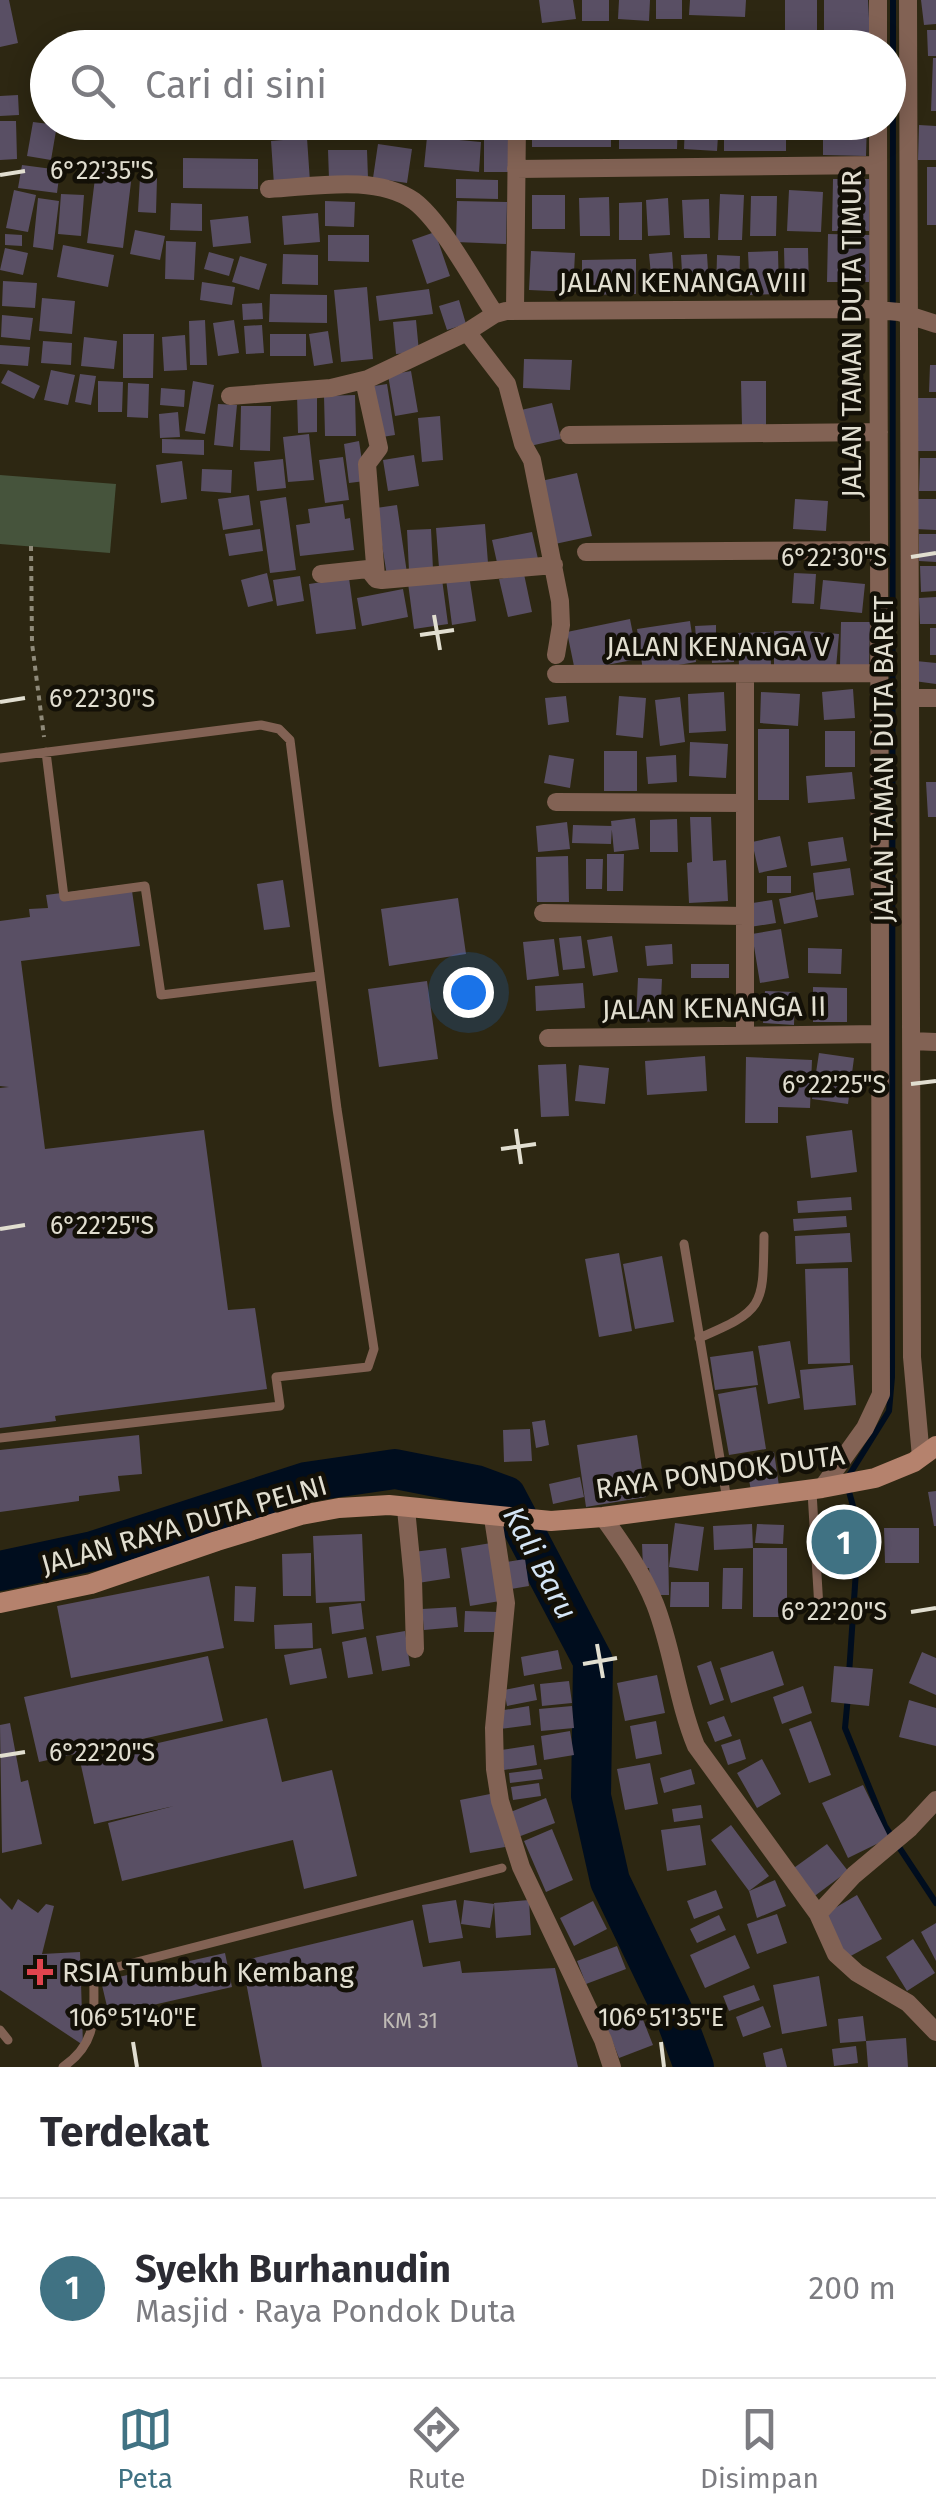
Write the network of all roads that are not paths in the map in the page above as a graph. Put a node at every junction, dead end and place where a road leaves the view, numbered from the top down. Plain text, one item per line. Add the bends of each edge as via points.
1 (878, 0) edge
2 (908, 0) edge
3 (878, 30) edge
4 (906, 39) edge
5 (517, 140) edge
6 (878, 140) edge
7 (901, 140) edge
8 (878, 165) junction
9 (516, 169) junction
10 (269, 189) dead end
11 (516, 311) junction
12 (892, 312) junction
13 (496, 314) junction
14 (936, 324) edge
15 (467, 332) junction
16 (364, 380) junction
17 (230, 396) dead end
18 (879, 432) junction
19 (569, 435) dead end
20 (879, 550) junction
21 (586, 552) dead end
22 (554, 566) junction
23 (321, 574) dead end
24 (376, 579) junction
25 (556, 655) dead end
26 (879, 673) junction
27 (556, 674) dead end
28 (745, 674) junction
29 (910, 698) junction
30 (936, 698) edge
31 (46, 752) junction
32 (0, 758) edge
33 (556, 802) dead end
34 (745, 803) junction
35 (543, 913) dead end
36 (745, 916) junction
37 (319, 976) junction
38 (880, 1034) junction
39 (744, 1036) junction
40 (548, 1038) dead end
41 (911, 1041) junction
42 (936, 1042) edge
43 (764, 1236) dead end
44 (684, 1244) dead end
45 (700, 1338) junction
46 (0, 1438) edge
47 (929, 1452) edge
48 (823, 1488) junction
49 (727, 1500) junction
50 (406, 1509) junction
51 (603, 1517) junction
52 (498, 1518) junction
53 (0, 1602) edge
54 (819, 1608) dead end
55 (415, 1649) dead end
56 (935, 1806) edge
57 (502, 1868) dead end
58 (818, 1914) junction
59 (0, 2030) edge
60 (936, 2032) edge
61 (8, 2040) dead end
62 (63, 2067) edge
63 (612, 2067) edge

1 - 3 street
2 - 4 street, JALAN TAMAN DUTA BARET
5 - 9 street
6 - 8 street, JALAN TAMAN DUTA TIMUR
7 - 12 street, JALAN TAMAN DUTA BARET
8 - 9 street
8 - 12 street, JALAN TAMAN DUTA TIMUR
9 - 11 street
10 - 13 street via 374,187 411,200 430,216
11 - 12 street, JALAN KENANGA VIII
11 - 13 street, JALAN KENANGA VIII
12 - 14 street, JALAN KENANGA VIII
12 - 18 street, JALAN TAMAN DUTA TIMUR
12 - 29 street, JALAN TAMAN DUTA BARET
13 - 15 street
15 - 16 street
15 - 22 street via 510,393
16 - 17 street
16 - 24 street via 379,448 367,464
18 - 19 street
18 - 20 street, JALAN TAMAN DUTA TIMUR
20 - 21 street
20 - 26 street, JALAN TAMAN DUTA TIMUR
22 - 24 street
22 - 25 street via 561,619
23 - 24 street via 368,569
26 - 28 street, JALAN KENANGA V
26 - 38 street, JALAN TAMAN DUTA TIMUR
27 - 28 street, JALAN KENANGA V
28 - 34 street
29 - 30 street
29 - 41 street, JALAN TAMAN DUTA BARET
31 - 32 lane
31 - 37 lane via 261,725 279,729 290,740
31 - 37 lane via 64,897 145,886 160,995
33 - 34 street
34 - 36 street
35 - 36 street
36 - 39 street
37 - 46 lane via 374,1349 368,1367 276,1377 280,1406
38 - 39 street, JALAN KENANGA II
38 - 48 street, JALAN TAMAN DUTA TIMUR via 881,1394
39 - 40 street, JALAN KENANGA II
41 - 42 street
41 - 47 street, JALAN TAMAN DUTA BARET via 912,1357
43 - 45 lane via 763,1289 756,1306
44 - 45 lane
45 - 49 lane
47 - 48 main road, RAYA PONDOK DUTA via 875,1478
48 - 49 main road, RAYA PONDOK DUTA
48 - 54 lane
49 - 51 main road, RAYA PONDOK DUTA
50 - 52 main road, JALAN RAYA DUTA PELNI
50 - 53 main road, JALAN RAYA DUTA PELNI via 367,1505 301,1516 90,1584
50 - 55 street
51 - 52 main road, RAYA PONDOK DUTA
51 - 58 street via 656,1606 696,1746
52 - 63 street via 506,1603 494,1728 500,1801 521,1867
56 - 58 street
57 - 62 lane via 94,1974 92,2035 81,2055
58 - 60 street via 836,1954 896,1993
59 - 61 lane

